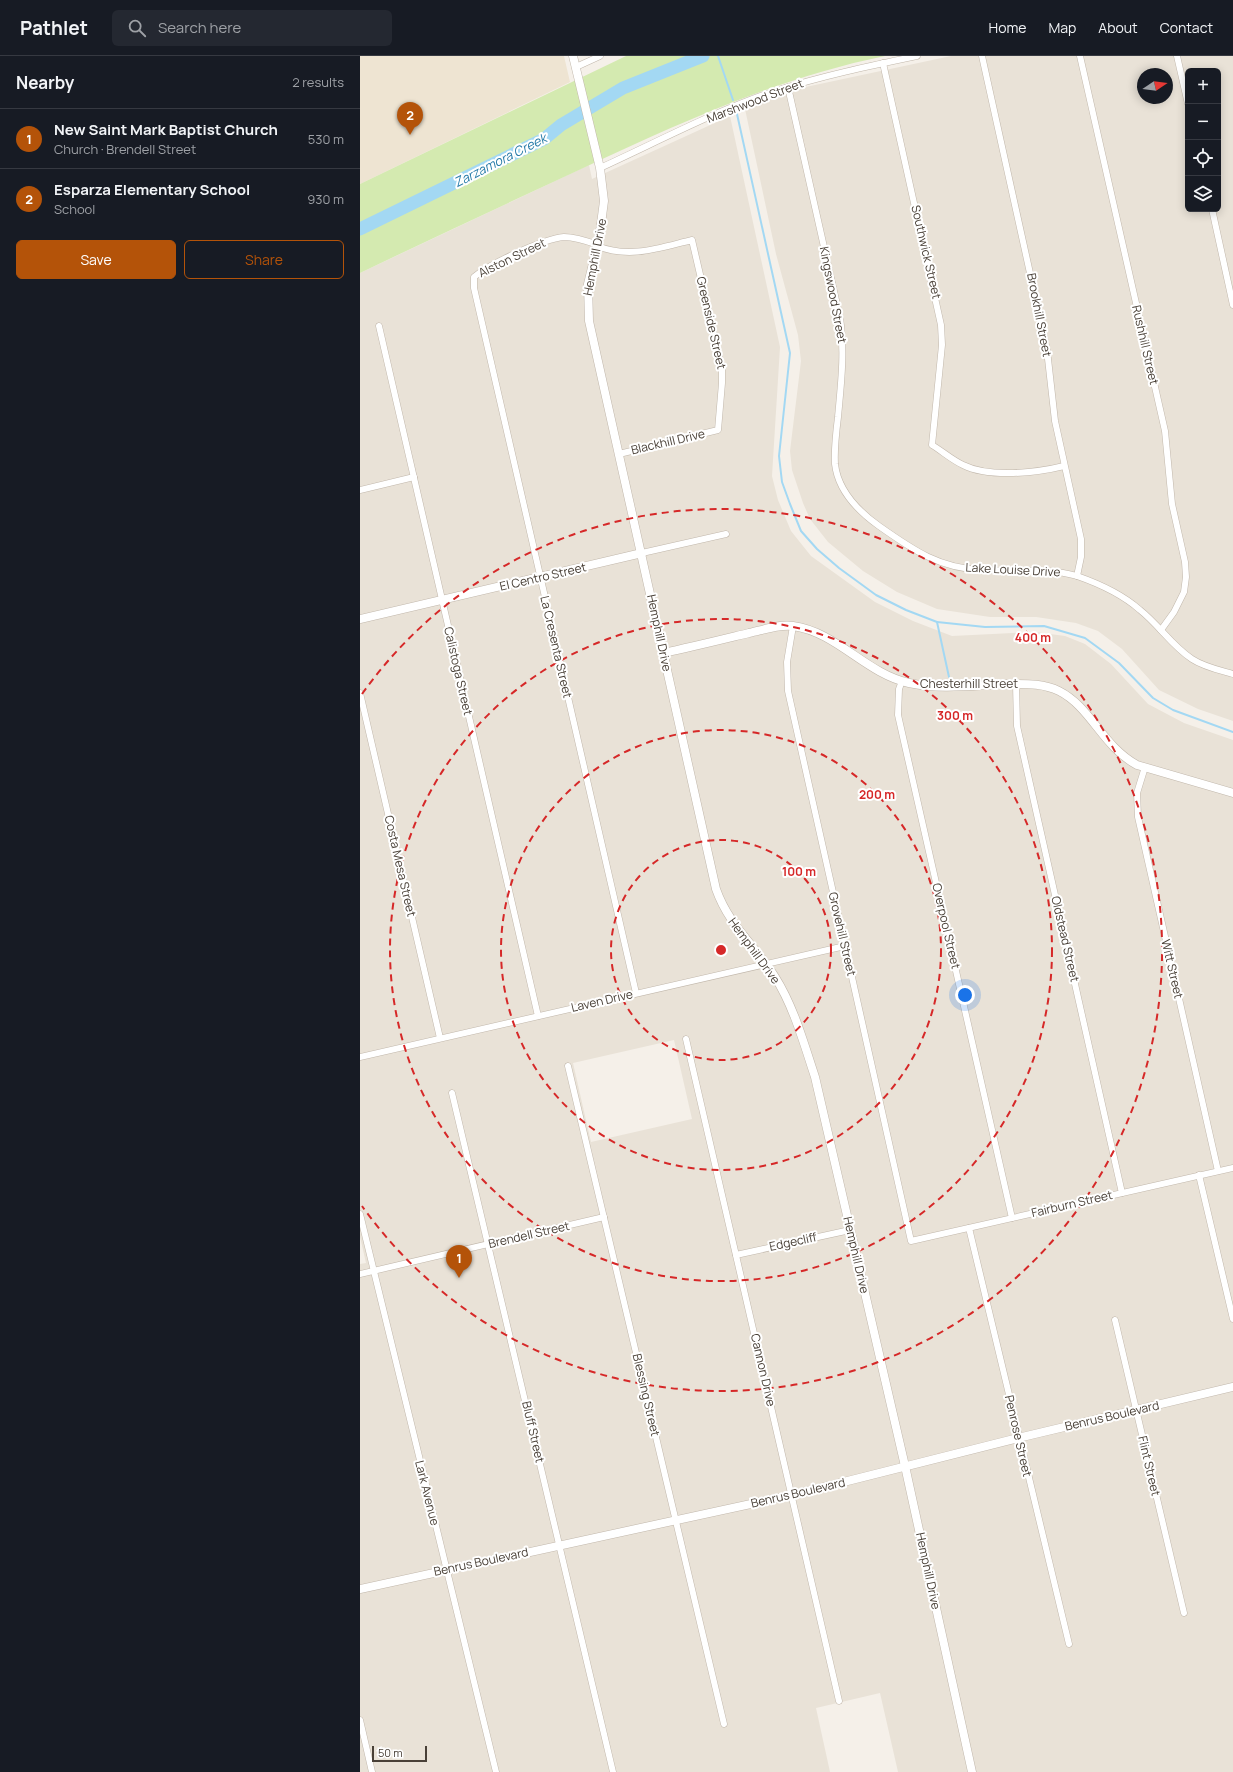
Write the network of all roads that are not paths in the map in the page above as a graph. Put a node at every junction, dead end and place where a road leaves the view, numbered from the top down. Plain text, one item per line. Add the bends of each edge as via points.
1 (573, 56) edge
2 (600, 56) edge
3 (917, 56) edge
4 (982, 56) edge
5 (1080, 56) edge
6 (1177, 56) edge
7 (883, 63) junction
8 (576, 67) junction
9 (788, 87) junction
10 (1185, 91) edge
11 (600, 168) junction
12 (1213, 212) edge
13 (692, 240) joint
14 (597, 246) junction
15 (474, 277) joint
16 (1233, 305) edge
17 (379, 326) dead end
18 (718, 430) joint
19 (619, 454) junction
20 (1064, 466) junction
21 (414, 477) junction
22 (360, 490) edge
23 (852, 503) joint
24 (726, 534) dead end
25 (642, 553) junction
26 (1077, 576) junction
27 (540, 578) junction
28 (442, 600) junction
29 (360, 619) edge
30 (793, 626) junction
31 (1161, 630) junction
32 (663, 653) junction
33 (1233, 674) edge
34 (902, 681) junction
35 (1016, 684) junction
36 (360, 693) edge
37 (1145, 767) junction
38 (1233, 793) edge
39 (845, 946) junction
40 (766, 963) junction
41 (636, 993) junction
42 (538, 1016) junction
43 (440, 1038) junction
44 (686, 1039) dead end
45 (360, 1057) edge
46 (568, 1066) dead end
47 (452, 1093) dead end
48 (1233, 1168) edge
49 (1218, 1171) junction
50 (1199, 1175) junction
51 (1122, 1192) junction
52 (360, 1214) edge
53 (604, 1217) junction
54 (1012, 1218) junction
55 (969, 1228) junction
56 (850, 1230) junction
57 (911, 1241) joint
58 (487, 1244) junction
59 (736, 1255) junction
60 (374, 1271) junction
61 (360, 1274) edge
62 (1233, 1319) edge
63 (1115, 1320) dead end
64 (1233, 1387) edge
65 (1136, 1410) junction
66 (1018, 1438) junction
67 (905, 1466) junction
68 (792, 1494) junction
69 (676, 1521) junction
70 (560, 1545) junction
71 (446, 1570) junction
72 (360, 1589) edge
73 (1184, 1613) dead end
74 (1069, 1644) dead end
75 (839, 1701) dead end
76 (360, 1720) edge
77 (724, 1724) dead end
78 (372, 1772) edge
79 (496, 1772) edge
80 (613, 1772) edge
81 (972, 1772) edge

1 - 8 street, Hemphill Drive
2 - 8 street
3 - 7 street, Marshwood Street
4 - 20 street, Brookhill Street via 1047,350 1052,404
5 - 31 street, Rushhill Street via 1165,431 1172,504 1185,562 1184,592
6 - 10 street
7 - 9 street, Marshwood Street
7 - 20 street, Southwick Street via 942,326 932,445 963,465 982,472 1041,471
8 - 11 street, Hemphill Drive
9 - 11 street, Marshwood Street via 727,110
9 - 23 street, Kingswood Street via 840,318 844,357 835,462 839,482
11 - 14 street, Hemphill Drive via 604,217
12 - 16 street
13 - 14 street, Alston Street via 640,253 614,252
13 - 18 street, Greenside Street via 722,369
14 - 15 street, Alston Street via 569,237 552,239 483,270
14 - 19 street, Hemphill Drive via 588,284 587,309
15 - 27 street, La Cresenta Street via 474,288
17 - 21 street, Calistoga Street
18 - 19 street, Blackhill Drive
19 - 25 street, Hemphill Drive
20 - 26 street, Brookhill Street via 1081,539
21 - 22 street
21 - 28 street, Calistoga Street
23 - 26 street, Lake Louise Drive via 888,532 935,561 954,567 982,570 1050,571
24 - 25 street, El Centro Street
25 - 27 street, El Centro Street
25 - 32 street, Hemphill Drive
26 - 31 street, Lake Louise Drive via 1116,593 1140,610
27 - 28 street, El Centro Street
27 - 41 street, La Cresenta Street
28 - 29 street, El Centro Street
28 - 42 street, Calistoga Street
30 - 32 street, Chesterhill Street via 773,628
30 - 34 street, Chesterhill Street via 825,636 877,671
30 - 39 street, Grovehill Street via 787,662 788,692
31 - 33 street, Lake Louise Drive via 1192,660
32 - 40 street, Hemphill Drive via 720,900 731,921
34 - 35 street, Chesterhill Street via 941,686
34 - 54 street, Overpool Street via 898,689 898,715
35 - 37 street, Chesterhill Street via 1042,685 1059,691 1078,705 1114,750 1125,759
35 - 51 street, Oldstead Street via 1017,726
36 - 43 street, Costa Mesa Street
37 - 38 street, Chesterhill Street
37 - 49 street, Witt Street via 1137,793 1138,817
39 - 40 street, Laven Drive
39 - 57 street, Grovehill Street
40 - 41 street, Laven Drive
40 - 56 street, Hemphill Drive via 785,997 815,1077
41 - 42 street, Laven Drive
42 - 43 street, Laven Drive
43 - 45 street, Laven Drive
44 - 59 street, Cannon Drive
46 - 53 street, Blessing Street
47 - 58 street, Bluff Street
48 - 49 street, Fairburn Street
49 - 50 street, Fairburn Street
50 - 51 street, Fairburn Street
50 - 62 street
51 - 54 street, Fairburn Street
52 - 60 street, Lark Avenue
53 - 58 street, Brendell Street
53 - 69 street, Blessing Street
54 - 55 street, Fairburn Street
55 - 57 street, Fairburn Street
55 - 66 street, Penrose Street
56 - 59 street, Edgecliff
56 - 67 street, Hemphill Drive
58 - 60 street, Brendell Street
58 - 70 street, Bluff Street
59 - 68 street, Cannon Drive
60 - 61 street, Brendell Street
60 - 71 street, Lark Avenue
63 - 65 street, Flint Street
64 - 65 street, Benrus Boulevard
65 - 66 street, Benrus Boulevard
65 - 73 street, Flint Street
66 - 67 street, Benrus Boulevard
66 - 74 street, Penrose Street
67 - 68 street, Benrus Boulevard
67 - 81 street, Hemphill Drive
68 - 69 street, Benrus Boulevard
68 - 75 street, Cannon Drive
69 - 70 street, Benrus Boulevard
69 - 77 street, Blessing Street
70 - 71 street, Benrus Boulevard
70 - 80 street, Bluff Street
71 - 72 street, Benrus Boulevard
71 - 79 street, Lark Avenue
76 - 78 street

